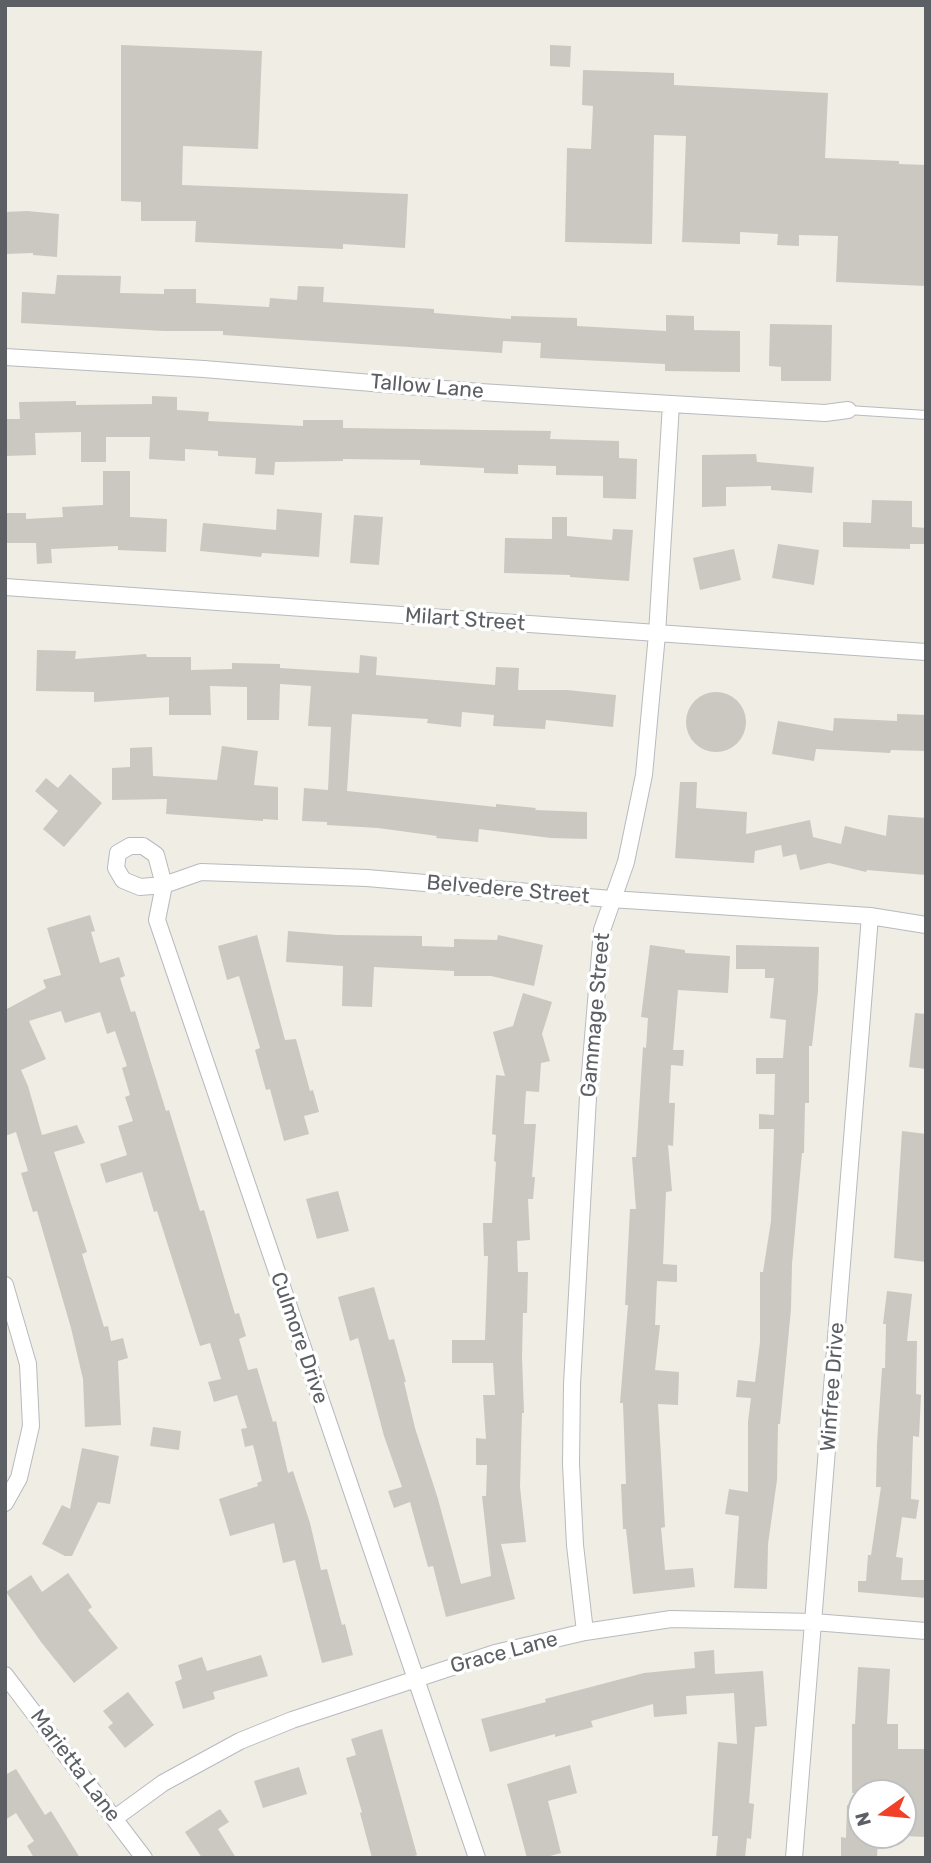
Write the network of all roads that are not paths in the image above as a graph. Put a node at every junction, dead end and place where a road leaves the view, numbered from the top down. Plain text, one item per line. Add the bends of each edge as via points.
1 (5, 357) edge
2 (671, 404) junction
3 (848, 410) joint
4 (926, 415) edge
5 (5, 587) edge
6 (657, 634) junction
7 (926, 652) edge
8 (164, 885) junction
9 (611, 899) junction
10 (870, 916) junction
11 (926, 925) edge
12 (5, 1285) edge
13 (5, 1503) edge
14 (814, 1622) junction
15 (926, 1631) edge
16 (586, 1632) junction
17 (5, 1675) edge
18 (415, 1679) junction
19 (115, 1818) junction
20 (144, 1858) edge
21 (477, 1858) edge
22 (794, 1858) edge

1 - 2 street, Tallow Lane
2 - 3 street, Tallow Lane via 825,413
2 - 6 street, Gammage Street
3 - 4 lane
5 - 6 street, Milart Street
6 - 7 street, Milart Street
6 - 9 street, Gammage Street via 644,775 626,862
8 - 8 street via 140,887 122,880 116,869 118,853 130,846 143,846 156,855
8 - 9 street, Belvedere Street via 201,872 367,878
8 - 18 street, Culmore Drive via 157,920
9 - 10 street, Belvedere Street
9 - 16 street, Gammage Street via 602,930 589,1083 572,1384 575,1545
10 - 11 street, Belvedere Street
10 - 14 street, Winfree Drive
12 - 13 street via 27,1364 31,1426 19,1478
14 - 15 street, Grace Lane
14 - 16 street, Grace Lane via 671,1619
14 - 22 street, Winfree Drive
16 - 18 street, Grace Lane via 495,1653
17 - 19 street, Marietta Lane
18 - 19 street, Grace Lane via 240,1741 163,1783
18 - 21 street, Culmore Drive
19 - 20 street, Marietta Lane

